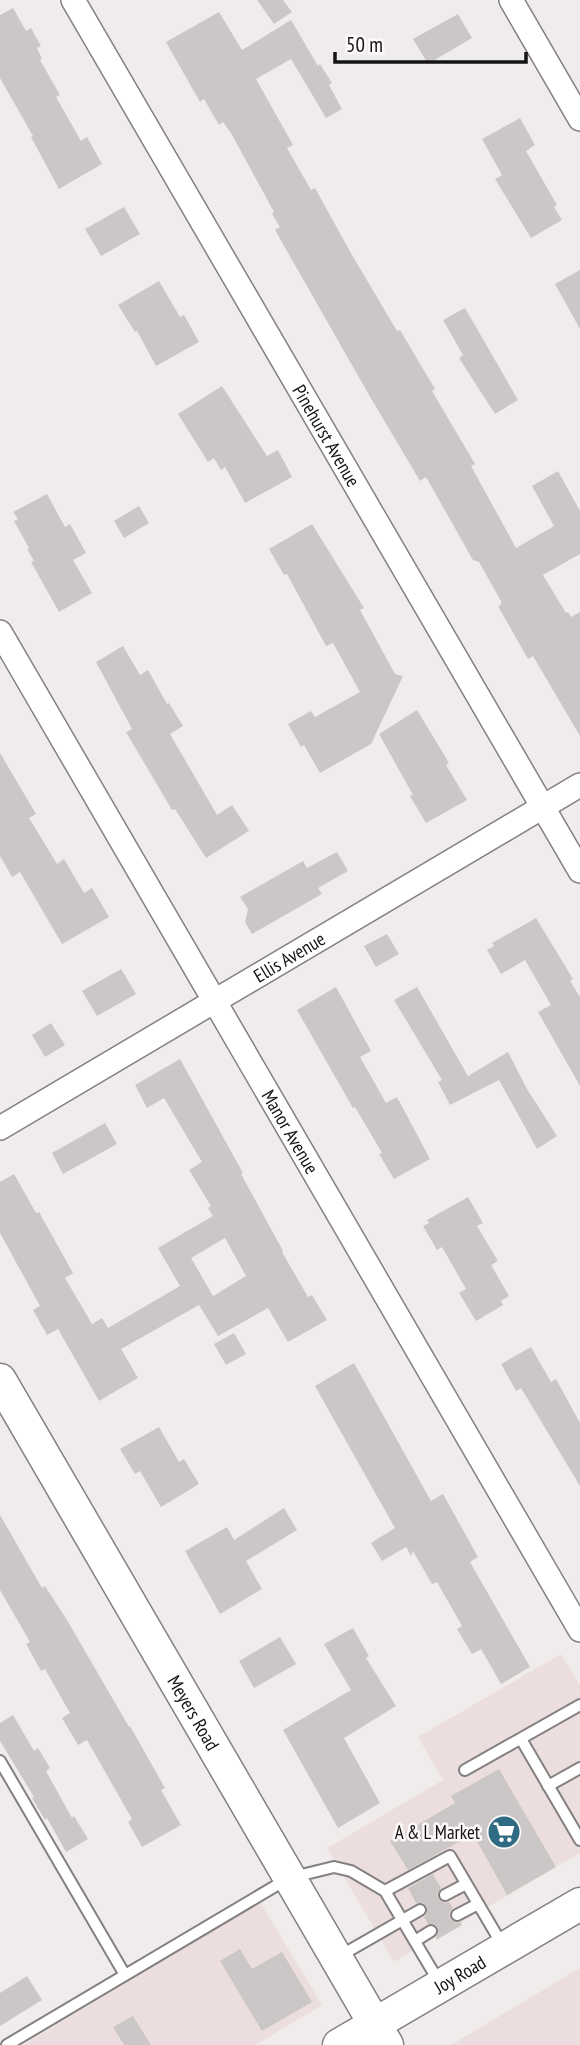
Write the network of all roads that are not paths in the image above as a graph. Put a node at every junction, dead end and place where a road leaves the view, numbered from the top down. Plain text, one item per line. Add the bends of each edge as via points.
1 (73, 0) edge
2 (511, 0) edge
3 (580, 119) edge
4 (0, 632) edge
5 (580, 785) edge
6 (543, 807) junction
7 (580, 871) edge
8 (215, 1001) junction
9 (0, 1128) edge
10 (0, 1380) edge
11 (580, 1630) edge
12 (580, 1705) edge
13 (521, 1739) junction
14 (0, 1760) edge
15 (580, 1768) edge
16 (465, 1770) dead end
17 (548, 1786) junction
18 (580, 1840) edge
19 (289, 1878) junction
20 (466, 1884) junction
21 (385, 1891) junction
22 (445, 1895) dead end
23 (580, 1903) edge
24 (478, 1904) junction
25 (420, 1910) dead end
26 (457, 1915) dead end
27 (402, 1920) junction
28 (431, 1931) dead end
29 (415, 1941) junction
30 (504, 1948) junction
31 (335, 1958) junction
32 (125, 1975) junction
33 (441, 1985) junction
34 (380, 2035) edge
35 (7, 2045) edge
36 (339, 2045) edge

1 - 6 street, Pinehurst Avenue
2 - 3 street
4 - 8 street, Manor Avenue
5 - 6 street, Ellis Avenue
6 - 7 street, Pinehurst Avenue
6 - 8 street, Ellis Avenue
8 - 9 street, Ellis Avenue
8 - 11 street, Manor Avenue
10 - 19 street, Meyers Road
12 - 13 lane
13 - 16 lane
13 - 17 lane
14 - 32 lane
15 - 17 lane
17 - 18 lane
19 - 21 lane via 334,1867 351,1871
19 - 31 street, Meyers Road
19 - 32 lane
20 - 21 lane via 450,1856
20 - 22 lane
20 - 24 lane
21 - 27 lane
23 - 30 street, Joy Road
24 - 26 lane
24 - 30 lane
25 - 27 lane
27 - 29 lane
27 - 31 lane
28 - 29 lane
29 - 33 lane
30 - 33 street, Joy Road
31 - 34 street, Meyers Road
32 - 35 lane
33 - 34 street, Joy Road
34 - 36 street, Joy Road

